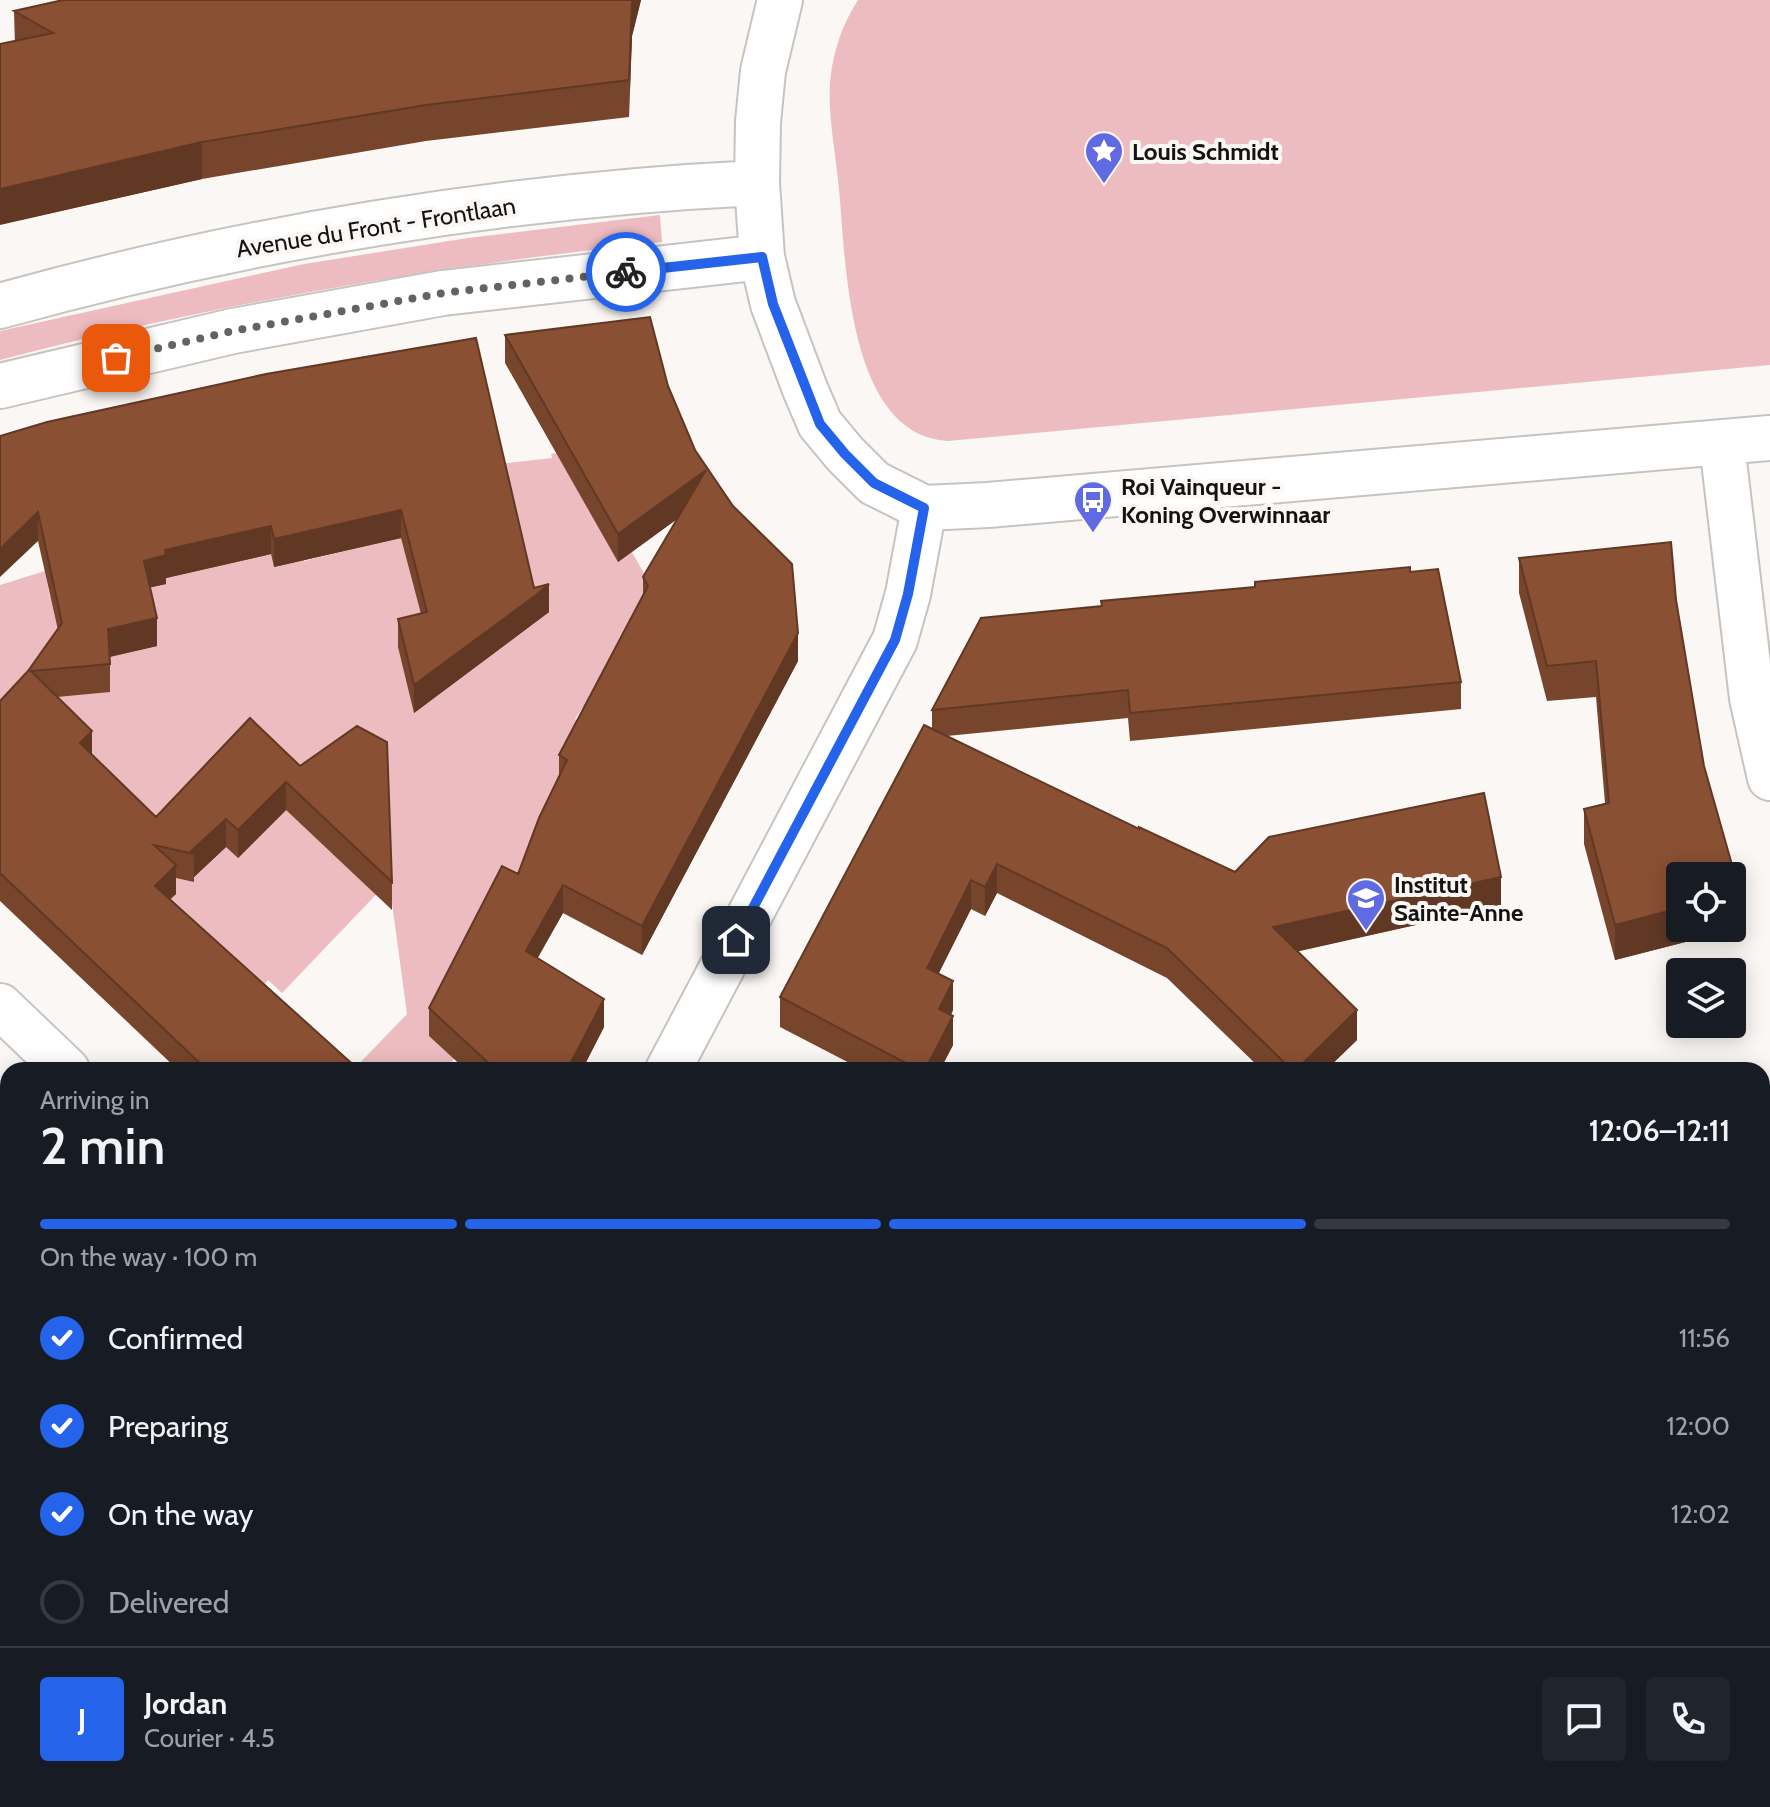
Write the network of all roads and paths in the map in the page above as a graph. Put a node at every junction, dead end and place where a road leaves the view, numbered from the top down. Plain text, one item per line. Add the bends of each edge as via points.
1 (780, 0) edge
2 (757, 183) junction
3 (762, 257) junction
4 (0, 306) edge
5 (0, 386) edge
6 (1770, 438) edge
7 (1722, 444) junction
8 (924, 508) junction
9 (1770, 778) edge
10 (0, 1006) edge
11 (59, 1062) edge
12 (672, 1062) edge

1 - 2 street via 763,71
2 - 3 street
2 - 4 street, Avenue du Front - Frontlaan via 669,187 437,215 217,251
3 - 5 street via 443,293 233,331
3 - 8 street via 773,304 820,424 874,483
6 - 7 street
7 - 8 street
7 - 9 street via 1752,698
8 - 12 street via 895,640
10 - 11 street

